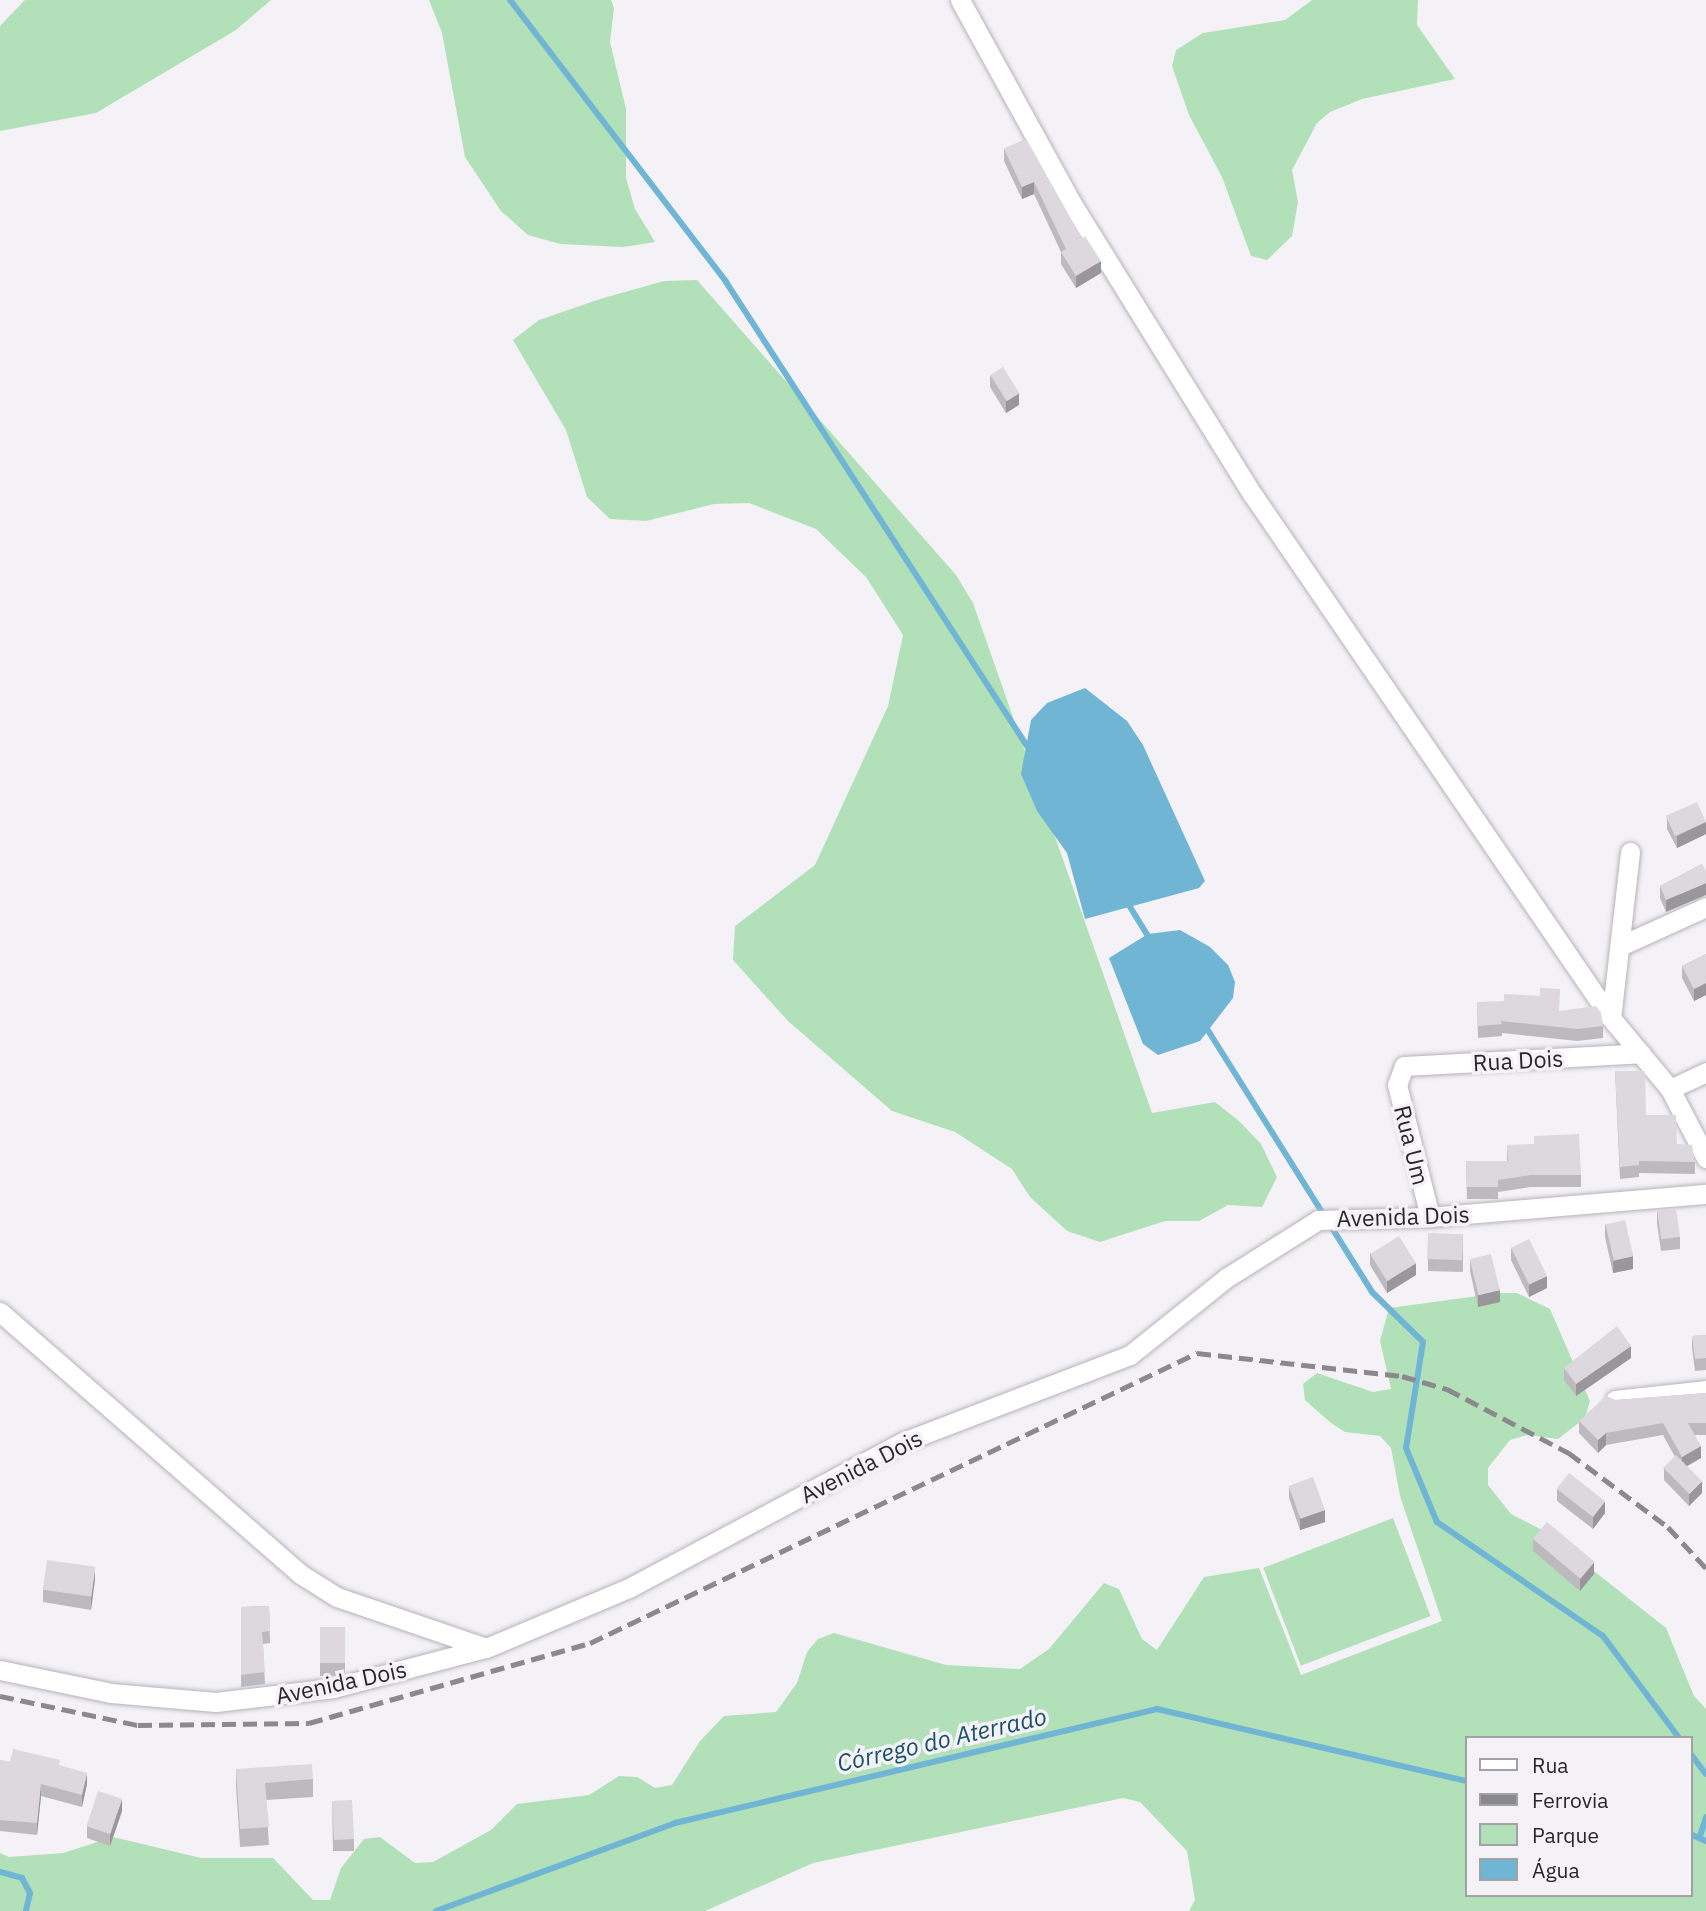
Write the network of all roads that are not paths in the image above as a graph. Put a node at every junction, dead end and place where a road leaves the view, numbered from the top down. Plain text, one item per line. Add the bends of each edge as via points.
1 (960, 0) edge
2 (1630, 852) dead end
3 (1706, 907) edge
4 (1620, 946) junction
5 (1611, 1018) junction
6 (1641, 1053) junction
7 (1706, 1072) edge
8 (1400, 1074) joint
9 (1670, 1089) junction
10 (1706, 1158) edge
11 (1706, 1194) edge
12 (1430, 1217) junction
13 (0, 1312) edge
14 (1706, 1390) edge
15 (1615, 1400) edge
16 (486, 1648) junction
17 (0, 1670) edge

1 - 5 street via 1071,202 1253,495
2 - 4 street
3 - 4 street
4 - 5 street
5 - 6 street
6 - 8 street, Rua Dois via 1404,1066
6 - 9 street
7 - 9 street
8 - 12 street, Rua Um via 1397,1085
9 - 10 street
11 - 12 street, Avenida Dois
12 - 16 street, Avenida Dois via 1324,1219 1226,1278 1130,1355 903,1442 629,1588
13 - 16 street via 302,1575 337,1597
14 - 15 street
16 - 17 street, Avenida Dois via 333,1688 216,1702 111,1693

